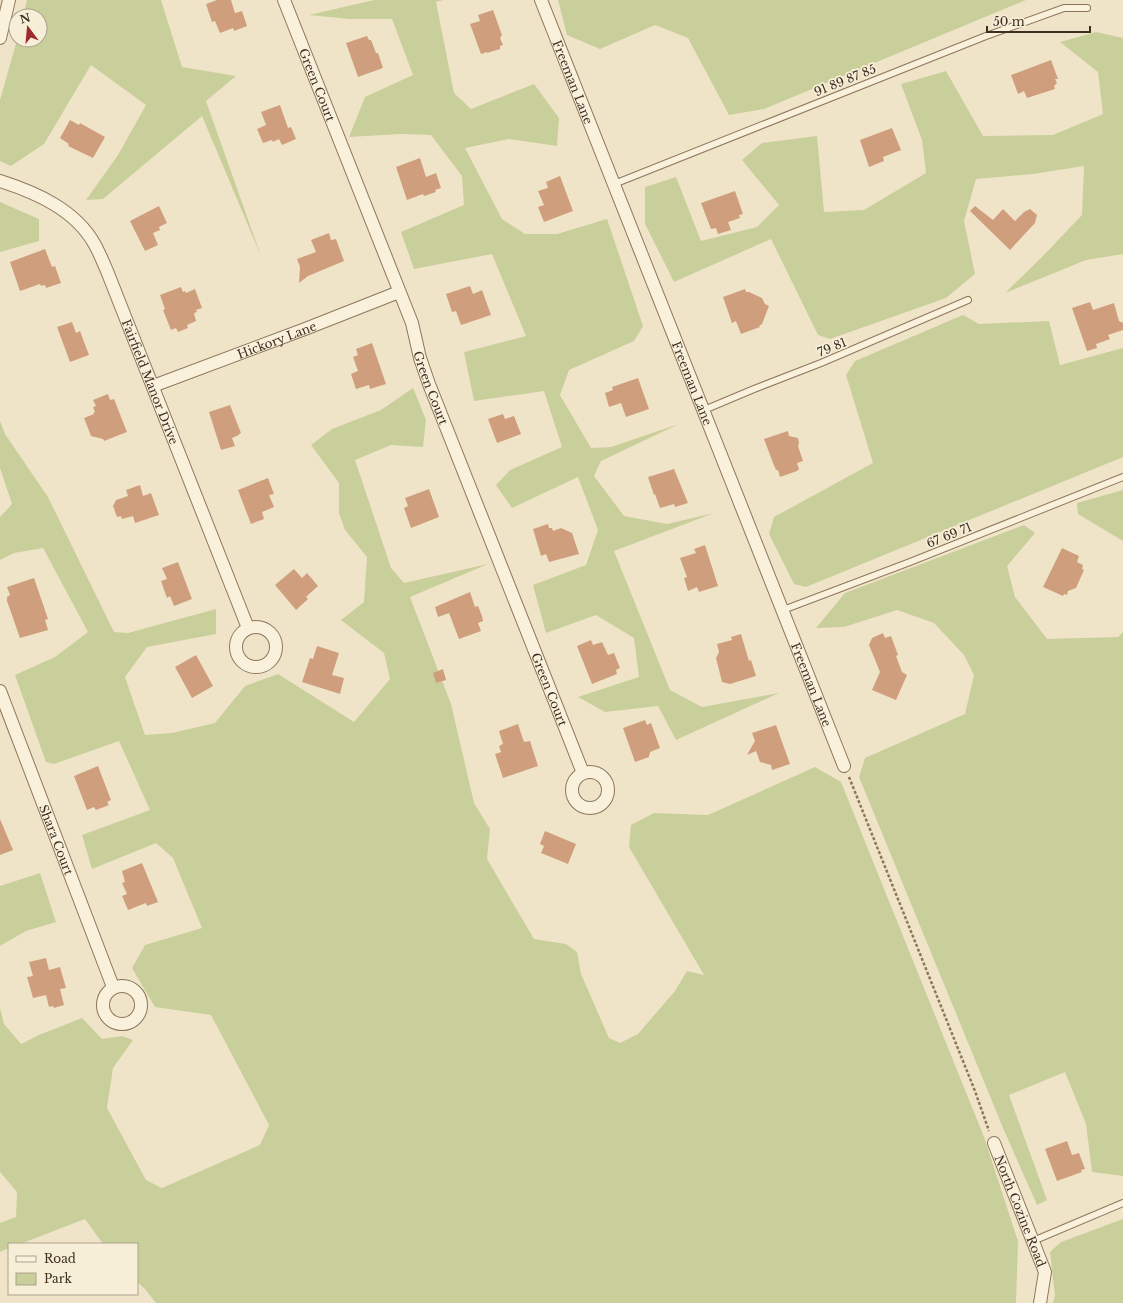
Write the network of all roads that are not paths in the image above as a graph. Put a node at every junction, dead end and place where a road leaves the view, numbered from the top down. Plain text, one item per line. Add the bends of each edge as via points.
1 (9, 0) edge
2 (284, 0) edge
3 (541, 0) edge
4 (1087, 8) dead end
5 (0, 38) edge
6 (0, 181) edge
7 (614, 184) junction
8 (399, 292) junction
9 (968, 300) dead end
10 (153, 386) junction
11 (704, 410) junction
12 (1123, 477) edge
13 (782, 610) junction
14 (248, 628) dead end
15 (0, 691) edge
16 (844, 766) road end
17 (583, 773) dead end
18 (114, 987) dead end
19 (994, 1143) road end
20 (1123, 1203) edge
21 (1033, 1241) junction
22 (1040, 1303) edge

1 - 5 street
2 - 8 street, Green Court
3 - 7 street, Freeman Lane
4 - 7 lane, 91 89 87 85 via 1064,8 986,36
6 - 10 street, Fairfield Manor Drive via 51,202 82,226 95,245 107,271
7 - 11 street, Freeman Lane
8 - 10 street, Hickory Lane
8 - 17 street, Green Court via 412,323 429,384
9 - 11 lane, 79 81
10 - 14 street, Fairfield Manor Drive
11 - 13 street, Freeman Lane
12 - 13 lane, 67 69 71
13 - 16 street, Freeman Lane
15 - 18 street, Shara Court
19 - 21 street, North Cozine Road
20 - 21 lane
21 - 22 street, North Cozine Road via 1045,1272

